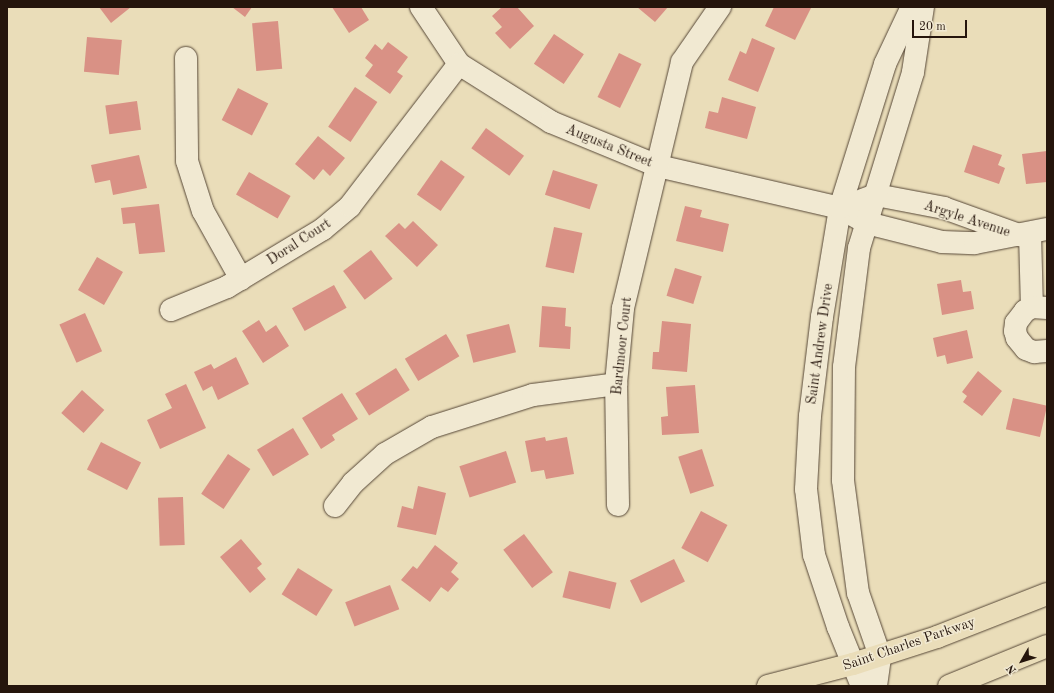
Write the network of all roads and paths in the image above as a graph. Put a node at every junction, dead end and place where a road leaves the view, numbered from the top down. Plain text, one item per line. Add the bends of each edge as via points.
1 (421, 7) edge
2 (720, 7) edge
3 (912, 7) edge
4 (923, 7) edge
5 (186, 58) dead end
6 (459, 64) junction
7 (658, 166) junction
8 (876, 194) junction
9 (840, 208) junction
10 (867, 224) junction
11 (1032, 232) edge
12 (241, 279) junction
13 (1039, 308) edge
14 (171, 310) dead end
15 (1047, 350) edge
16 (616, 384) junction
17 (618, 505) dead end
18 (335, 506) dead end
19 (1047, 594) edge
20 (1047, 646) edge
21 (880, 656) junction
22 (853, 664) junction
23 (768, 686) edge
24 (862, 686) edge
25 (876, 686) edge
26 (949, 686) edge

1 - 6 street, Augusta Street
2 - 7 street, Bardmoor Court via 682,62
3 - 9 street, Saint Andrew Drive via 885,64
4 - 8 street, Saint Andrew Drive via 913,72
5 - 12 street via 187,161 203,211
6 - 7 street, Augusta Street via 551,122
6 - 12 street, Doral Court via 350,206 323,229
7 - 9 street, Augusta Street
7 - 16 street, Bardmoor Court via 623,308
8 - 9 street
8 - 10 street, Saint Andrew Drive
8 - 11 street, Argyle Avenue via 944,208
9 - 10 street, Argyle Avenue
9 - 22 street, Saint Andrew Drive via 822,317 810,416 806,489 814,555
10 - 11 street, Argyle Avenue via 942,242 976,243
10 - 21 street, Saint Andrew Drive via 859,248 844,367 843,480 858,593
11 - 13 street
12 - 14 street, Doral Court via 227,288
13 - 15 street via 1020,316 1016,323 1017,338 1030,351
16 - 17 street, Bardmoor Court
16 - 18 street via 533,395 432,427 385,454 353,483
19 - 21 main road, Saint Charles Parkway via 937,637
20 - 26 main road
21 - 22 main road, Saint Charles Parkway
21 - 25 street, Saint Andrew Drive
22 - 23 main road, Saint Charles Parkway
22 - 24 street, Saint Andrew Drive

